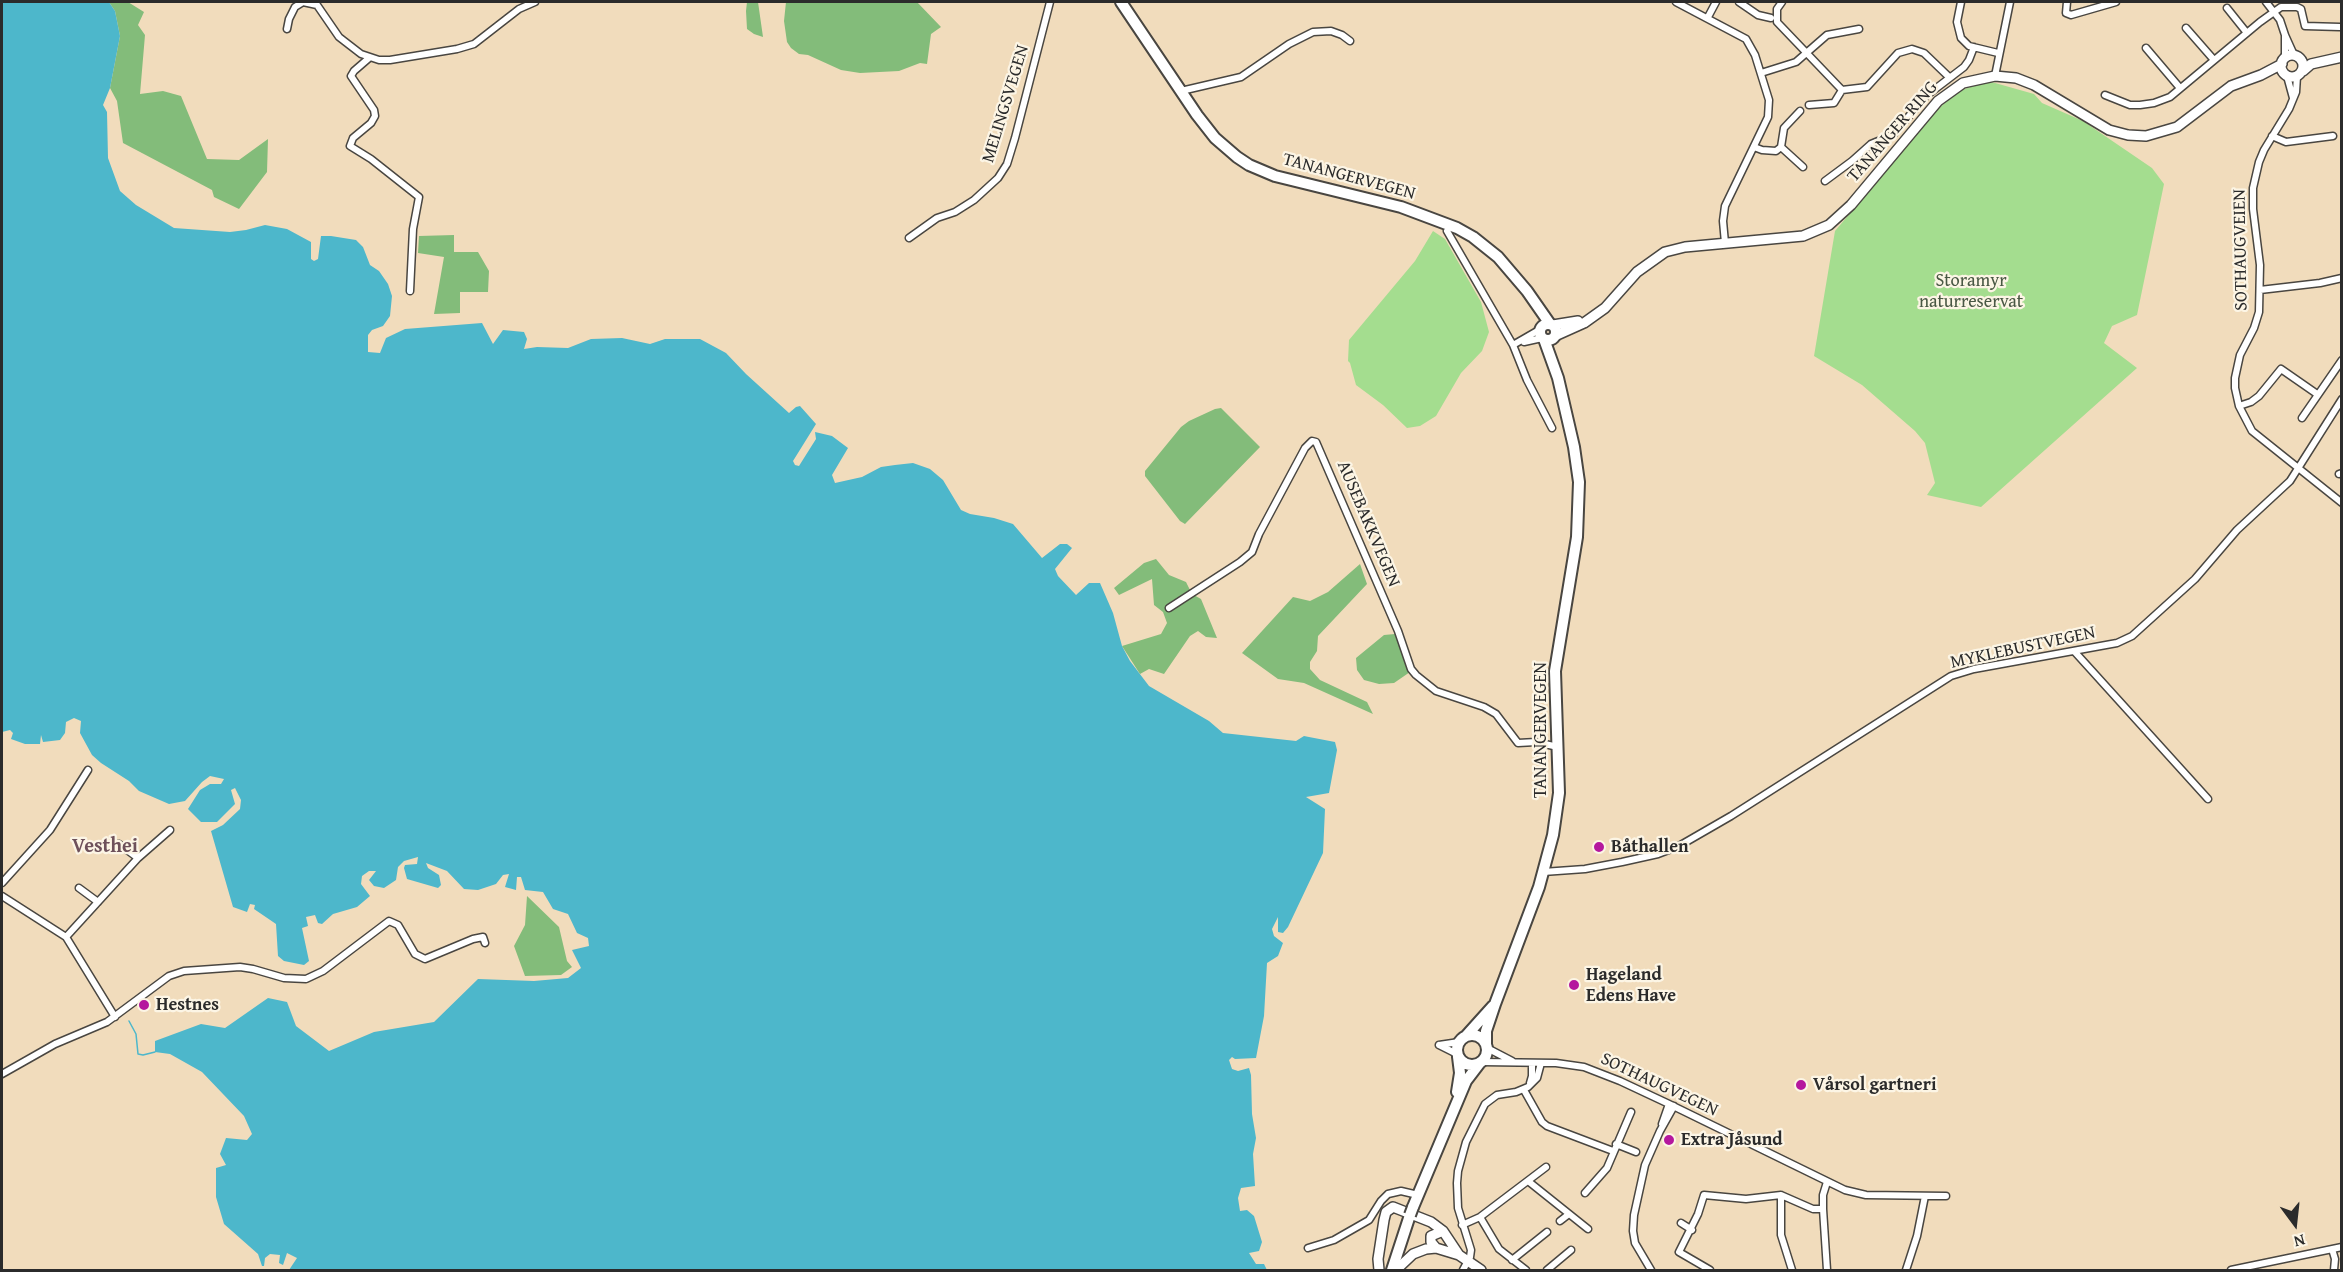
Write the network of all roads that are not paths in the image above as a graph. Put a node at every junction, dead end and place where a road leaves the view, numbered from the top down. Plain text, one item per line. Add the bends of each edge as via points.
1 (535, 2) edge
2 (1050, 2) edge
3 (1121, 2) edge
4 (1676, 2) edge
5 (1716, 2) edge
6 (1739, 2) edge
7 (1782, 2) edge
8 (1961, 2) edge
9 (2010, 2) edge
10 (2067, 2) edge
11 (2116, 2) edge
12 (2266, 2) edge
13 (316, 3) edge
14 (2227, 8) dead end
15 (2274, 11) junction
16 (1708, 17) junction
17 (1771, 18) dead end
18 (2340, 27) edge
19 (2186, 28) dead end
20 (287, 29) dead end
21 (1859, 29) dead end
22 (2247, 33) junction
23 (1350, 41) dead end
24 (1974, 47) junction
25 (2146, 48) dead end
26 (2342, 52) edge
27 (1805, 53) junction
28 (1998, 53) junction
29 (2342, 57) edge
30 (369, 58) junction
31 (2214, 60) junction
32 (2291, 66) junction
33 (1761, 73) junction
34 (1995, 76) junction
35 (1949, 77) junction
36 (2180, 88) junction
37 (1842, 90) junction
38 (1181, 91) junction
39 (2105, 95) dead end
40 (1809, 105) dead end
41 (1800, 111) dead end
42 (2272, 136) junction
43 (2333, 136) dead end
44 (1754, 147) junction
45 (1781, 147) junction
46 (1803, 167) dead end
47 (1825, 181) dead end
48 (1447, 231) dead end
49 (909, 238) dead end
50 (1725, 243) junction
51 (2342, 278) edge
52 (2260, 282) junction
53 (2281, 286) junction
54 (2260, 290) junction
55 (410, 291) dead end
56 (1547, 332) junction
57 (1513, 345) junction
58 (2342, 360) edge
59 (2317, 394) junction
60 (2342, 399) edge
61 (2239, 406) junction
62 (2302, 418) dead end
63 (1552, 428) dead end
64 (2298, 467) junction
65 (2341, 502) edge
66 (1169, 608) dead end
67 (2074, 651) junction
68 (1558, 747) junction
69 (88, 770) dead end
70 (2208, 799) dead end
71 (170, 830) dead end
72 (119, 844) dead end
73 (138, 858) junction
74 (1543, 872) junction
75 (2, 883) edge
76 (79, 888) dead end
77 (2, 896) edge
78 (98, 902) junction
79 (66, 937) junction
80 (484, 943) dead end
81 (1495, 1004) junction
82 (115, 1017) junction
83 (1463, 1039) junction
84 (1486, 1046) junction
85 (1458, 1055) junction
86 (1515, 1062) junction
87 (1480, 1063) junction
88 (1532, 1064) junction
89 (1541, 1064) junction
90 (2, 1074) edge
91 (1526, 1088) junction
92 (1672, 1105) junction
93 (1453, 1110) junction
94 (1631, 1112) dead end
95 (1615, 1148) junction
96 (1636, 1152) dead end
97 (1546, 1167) dead end
98 (1528, 1180) junction
99 (1827, 1182) junction
100 (1585, 1193) dead end
101 (1418, 1195) junction
102 (1781, 1195) junction
103 (1922, 1196) junction
104 (1946, 1196) dead end
105 (1823, 1209) junction
106 (1569, 1214) junction
107 (1480, 1217) junction
108 (1560, 1221) dead end
109 (1681, 1223) dead end
110 (1462, 1225) junction
111 (1588, 1229) dead end
112 (1692, 1230) junction
113 (1443, 1231) junction
114 (1547, 1232) dead end
115 (2342, 1247) edge
116 (1308, 1248) dead end
117 (1436, 1248) junction
118 (2332, 1249) junction
119 (1571, 1250) dead end
120 (1459, 1255) junction
121 (1512, 1260) junction
122 (1468, 1261) junction
123 (1379, 1270) edge
124 (1394, 1270) edge
125 (1463, 1270) edge
126 (1481, 1270) edge
127 (1526, 1270) edge
128 (1547, 1270) edge
129 (1651, 1270) edge
130 (1710, 1270) edge
131 (1792, 1270) edge
132 (1827, 1270) edge
133 (1906, 1270) edge
134 (2231, 1270) edge
135 (2334, 1270) edge

1 - 30 street via 466,47 390,60
2 - 49 street, MELINGSVEGEN via 1015,138 998,178 974,200 937,218
3 - 38 main road, TANANGERVEGEN
4 - 16 street
5 - 16 street
6 - 17 street via 1758,15
7 - 27 street via 1777,9 1777,22
8 - 24 street via 1958,32 1963,41
9 - 28 street
10 - 11 street via 2066,13 2076,15
12 - 15 street, SOTHAUGVEIEN
13 - 20 street via 303,2 295,7
13 - 30 street via 339,37
14 - 22 street
15 - 18 street via 2298,7 2305,26
15 - 22 street
15 - 32 street, SOTHAUGVEIEN via 2285,35
16 - 33 street via 1746,39
19 - 31 street
21 - 27 street via 1827,35
22 - 31 street
23 - 38 street via 1331,31 1312,32 1241,77
24 - 28 street
24 - 35 street via 1970,60
25 - 36 street
26 - 32 main road, TANANGER RING
27 - 33 street via 1796,62
27 - 37 street
28 - 34 street
29 - 32 main road, TANANGER RING
30 - 55 street via 351,76 375,116 350,146 419,197
31 - 36 street
32 - 34 main road, TANANGER RING via 2231,86 2177,127 2156,135 2137,136 2119,134 2099,125 2034,85
32 - 42 street, SOTHAUGVEIEN via 2293,99
33 - 44 street via 1769,109
34 - 50 main road, TANANGER RING via 1963,83 1938,101 1851,205 1829,225 1803,236
35 - 37 street via 1924,53 1912,49 1898,53 1867,87
35 - 47 street via 1926,96 1893,135 1871,144
36 - 39 street via 2170,97 2148,104 2130,105
37 - 40 street via 1834,103
38 - 56 main road, TANANGERVEGEN via 1215,138 1249,165 1275,176 1401,207 1441,220 1473,237 1498,256 1519,282
41 - 45 street via 1784,128
42 - 43 street via 2286,142
42 - 52 street, SOTHAUGVEIEN via 2259,162 2253,188
44 - 45 street via 1769,152
44 - 50 street via 1725,206
45 - 46 street
48 - 57 street
50 - 56 main road, TANANGER RING via 1677,249 1654,258 1614,300 1592,316 1576,327
51 - 53 street
52 - 53 street
52 - 54 street, SOTHAUGVEIEN
53 - 54 street
54 - 61 street, SOTHAUGVEIEN via 2257,320 2237,366
56 - 57 street
56 - 68 main road, TANANGERVEGEN via 1574,447 1580,491 1577,537 1555,671
57 - 63 street
58 - 59 street
59 - 61 street via 2281,369 2259,396
59 - 62 street
60 - 64 street, MYKLEBUSTVEGEN
61 - 64 street, SOTHAUGVEIEN via 2252,431
64 - 65 street, SOTHAUGVEIEN
64 - 67 street, MYKLEBUSTVEGEN via 2290,481 2143,628 2117,643
66 - 68 street, AUSEBAKKVEGEN via 1252,552 1305,448 1316,442 1411,669 1436,691 1490,711 1518,743
67 - 70 street
67 - 74 street, MYKLEBUSTVEGEN via 1951,676 1679,846 1622,862
68 - 74 main road, TANANGERVEGEN via 1557,810
69 - 75 street via 50,830
71 - 73 street
72 - 73 street
73 - 78 street
74 - 81 main road, TANANGERVEGEN
76 - 78 street
77 - 79 street
78 - 79 street
79 - 82 street
80 - 82 street via 483,937 473,939 425,959 415,954 398,925 389,921 306,979 240,967 184,971 169,976
81 - 83 main road, TANANGERVEGEN
81 - 84 main road, TANANGERVEGEN via 1486,1031
82 - 90 street
83 - 84 main road via 1479,1037
83 - 85 main road
83 - 85 street, TANANGERVEGEN via 1439,1045
84 - 86 street, SOTHAUGVEGEN
84 - 87 main road
85 - 87 main road via 1470,1065
85 - 93 main road via 1459,1083
86 - 87 street, SOTHAUGVEGEN
86 - 88 street, SOTHAUGVEGEN
87 - 93 main road via 1466,1081
88 - 89 street, SOTHAUGVEGEN
88 - 91 street
89 - 91 street via 1537,1078
89 - 92 street, SOTHAUGVEGEN via 1584,1067
91 - 95 street via 1547,1126
91 - 110 street via 1490,1099 1468,1136 1457,1183
92 - 99 street, SOTHAUGVEGEN
92 - 129 street via 1643,1171 1633,1225 1638,1250
93 - 101 main road
94 - 95 street
95 - 96 street
95 - 100 street via 1607,1168
97 - 98 street
98 - 106 street
98 - 107 street
99 - 103 street, SOTHAUGVEGEN via 1866,1195
99 - 105 street
101 - 116 street via 1401,1191 1388,1194 1369,1220 1334,1240
101 - 124 main road
102 - 105 street via 1813,1209
102 - 112 street via 1746,1199 1704,1195
102 - 131 street via 1781,1234
103 - 104 street, SOTHAUGVEGEN
103 - 133 street via 1920,1221
105 - 132 street
106 - 108 street
106 - 111 street
107 - 110 street
107 - 121 street via 1495,1244
109 - 112 street
110 - 122 street via 1471,1250
112 - 130 street via 1679,1252
113 - 117 main road via 1431,1236
113 - 120 main road
113 - 123 main road via 1424,1218 1390,1208 1384,1220
114 - 121 street
115 - 118 street
117 - 120 main road
117 - 124 main road via 1413,1254
118 - 134 street
118 - 135 street
119 - 128 street
120 - 122 main road
121 - 127 street
122 - 125 street
122 - 126 main road

